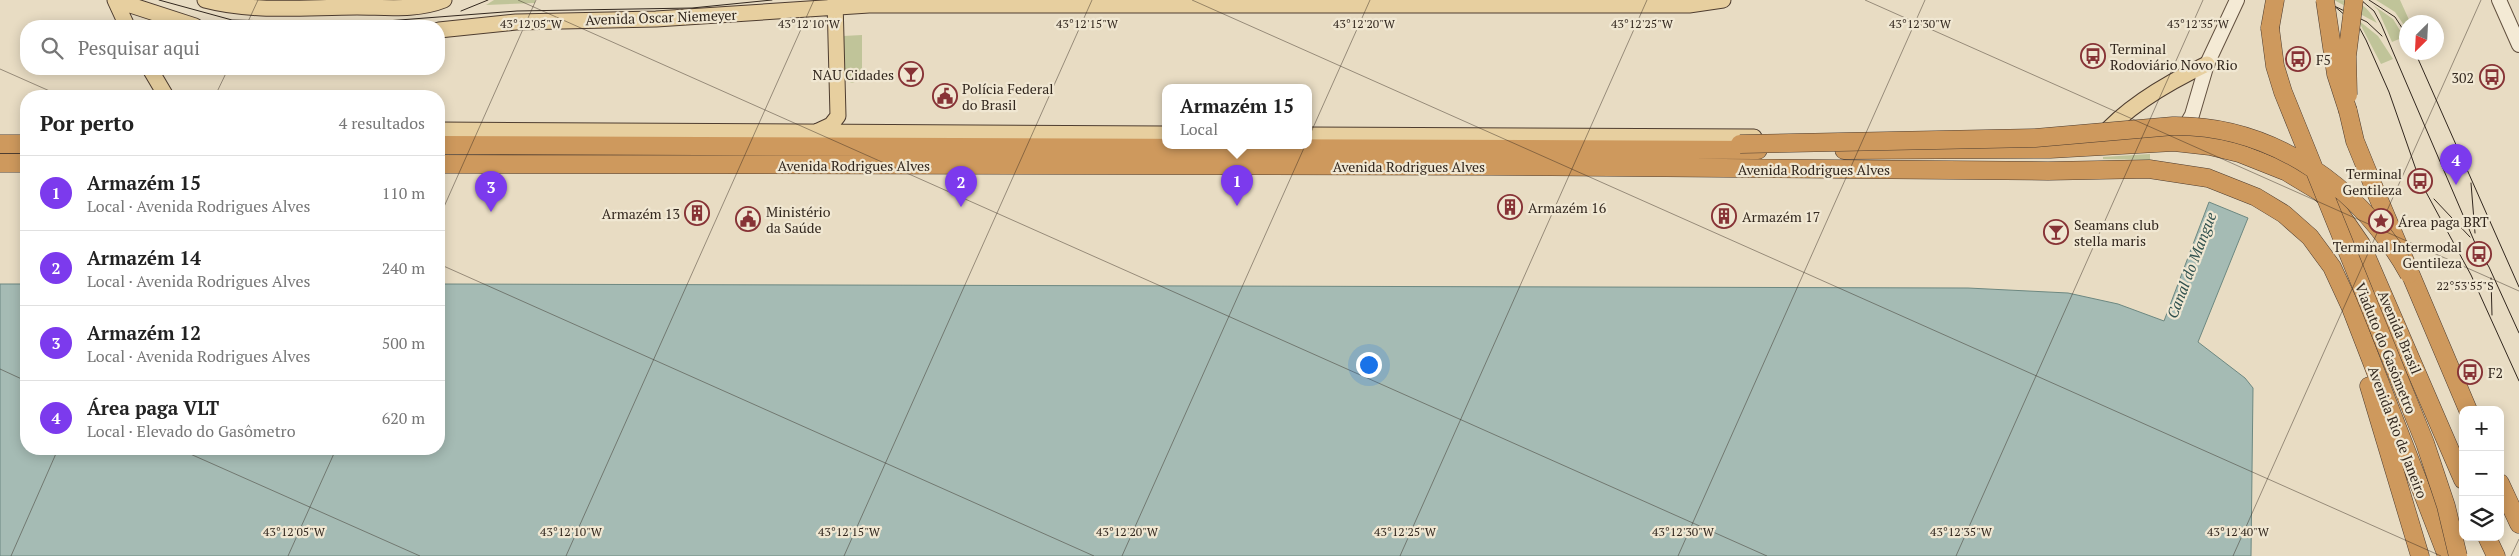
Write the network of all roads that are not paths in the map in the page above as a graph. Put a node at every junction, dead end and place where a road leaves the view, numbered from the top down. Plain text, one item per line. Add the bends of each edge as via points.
1 (115, 0) edge
2 (205, 0) edge
3 (444, 0) edge
4 (1723, 0) edge
5 (2237, 0) edge
6 (2264, 0) edge
7 (2275, 0) edge
8 (2325, 0) edge
9 (2354, 0) edge
10 (2499, 0) edge
11 (835, 3) edge
12 (868, 3) edge
13 (124, 20) edge
14 (177, 20) edge
15 (2270, 28) junction
16 (445, 29) edge
17 (2519, 44) edge
18 (2207, 64) junction
19 (154, 75) edge
20 (162, 90) edge
21 (2348, 111) junction
22 (445, 130) edge
23 (516, 130) junction
24 (815, 132) junction
25 (1162, 134) edge
26 (1312, 135) edge
27 (2174, 142) junction
28 (2137, 143) junction
29 (0, 144) edge
30 (20, 144) edge
31 (2095, 144) junction
32 (445, 145) edge
33 (492, 145) junction
34 (1162, 148) edge
35 (1312, 149) edge
36 (1648, 150) junction
37 (0, 163) edge
38 (20, 163) edge
39 (445, 164) edge
40 (2269, 164) joint
41 (2256, 197) joint
42 (2410, 274) junction
43 (2352, 308) junction
44 (2466, 406) edge
45 (2459, 471) edge
46 (2504, 492) edge
47 (2519, 524) edge
48 (2489, 541) edge
49 (2420, 556) edge
50 (2447, 556) edge
51 (2458, 556) edge
52 (2496, 556) edge

1 - 13 main road
1 - 14 main road
2 - 3 main road via 230,7 260,8 400,7 435,4
4 - 12 main road, Avenida Oscar Niemeyer via 1689,5
5 - 18 main road
6 - 15 main road
7 - 15 highway, Viaduto do Gasômetro
8 - 21 highway, bridge via 2336,74
9 - 21 highway, bridge via 2348,56
10 - 17 main road
11 - 12 main road, Avenida Oscar Niemeyer
11 - 16 main road, Avenida Oscar Niemeyer via 656,19 516,22
11 - 24 main road via 838,116 831,125
15 - 51 highway, Viaduto do Gasômetro, bridge via 2275,66 2283,92 2425,442
18 - 27 main road via 2192,115 2185,131
18 - 31 main road via 2181,76 2113,122
19 - 20 main road
21 - 42 highway, bridge via 2355,141
22 - 23 main road
23 - 24 main road
23 - 33 main road
24 - 25 main road
26 - 31 main road, Avenida Rodrigues Alves via 2080,138
27 - 28 highway, Avenida Rodrigues Alves
27 - 40 highway, Avenida Rodrigues Alves via 2226,150
28 - 31 main road, Avenida Rodrigues Alves
28 - 36 highway, Avenida Rodrigues Alves via 1991,150
29 - 30 highway
32 - 33 highway, Avenida Rodrigues Alves
33 - 34 highway, Avenida Rodrigues Alves
35 - 36 highway, Avenida Rodrigues Alves
36 - 42 highway, bridge via 1740,144 2035,138 2173,126 2227,131 2272,146 2310,166 2335,184 2378,226
37 - 38 highway
39 - 41 highway, Avenida Rodrigues Alves via 2149,169 2215,180
40 - 45 highway, Avenida Brasil via 2320,192 2354,231
41 - 43 highway, Avenida Rio de Janeiro via 2284,214 2310,237 2332,266
42 - 44 highway
43 - 49 highway, Avenida Rio de Janeiro via 2366,377
43 - 50 highway, Avenida Rio de Janeiro
46 - 47 highway
48 - 52 highway

